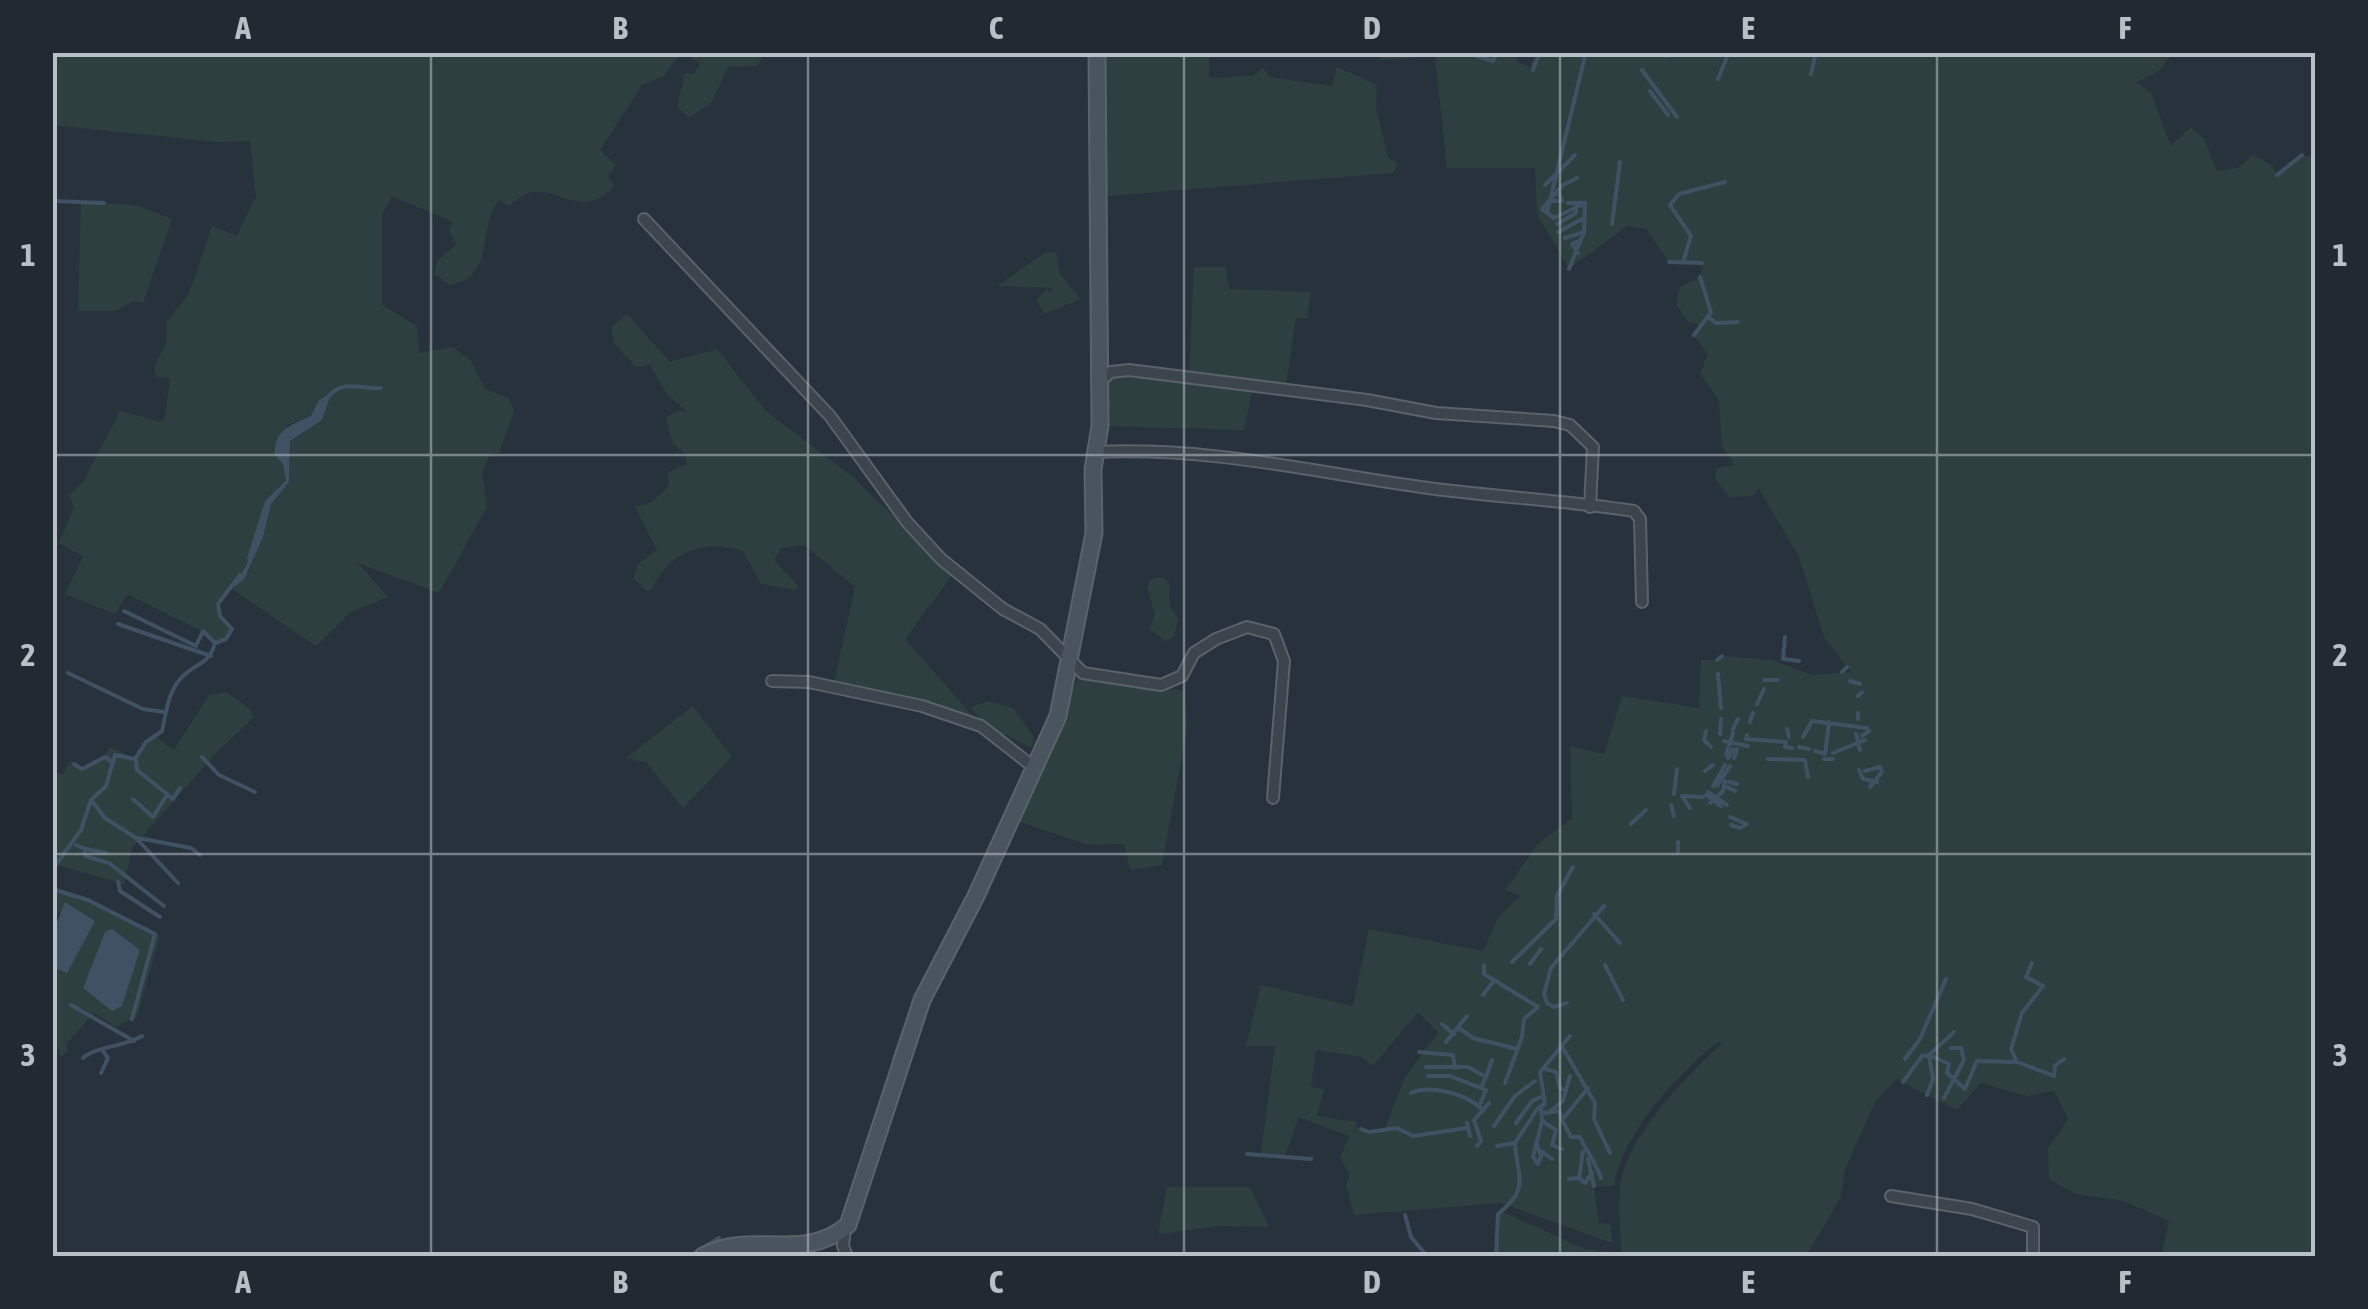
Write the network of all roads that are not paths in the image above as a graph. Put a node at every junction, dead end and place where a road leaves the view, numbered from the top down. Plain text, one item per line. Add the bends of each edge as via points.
1 (1097, 52) edge
2 (644, 220) dead end
3 (1100, 381) junction
4 (1096, 452) junction
5 (1590, 507) junction
6 (1642, 602) dead end
7 (1070, 663) junction
8 (772, 682) dead end
9 (1036, 769) junction
10 (1273, 798) dead end
11 (1891, 1196) dead end
12 (844, 1229) junction
13 (809, 1247) junction
14 (702, 1256) edge
15 (826, 1256) edge
16 (848, 1256) edge
17 (2032, 1256) edge

1 - 3 street
2 - 7 street via 830,416 906,522 1003,609 1040,629
3 - 4 street
3 - 5 street via 1129,370 1570,425 1594,447
4 - 5 street via 1186,450
4 - 7 street via 1094,534
5 - 6 street via 1634,511 1640,519
7 - 9 street
7 - 10 street via 1083,673 1161,685 1182,676 1194,653 1216,638 1247,627 1274,634 1284,660
8 - 9 street via 809,682 922,706 981,726
9 - 12 street via 922,1000
11 - 17 street via 2033,1227
12 - 13 street
12 - 16 street
13 - 14 street via 725,1245
13 - 15 street

